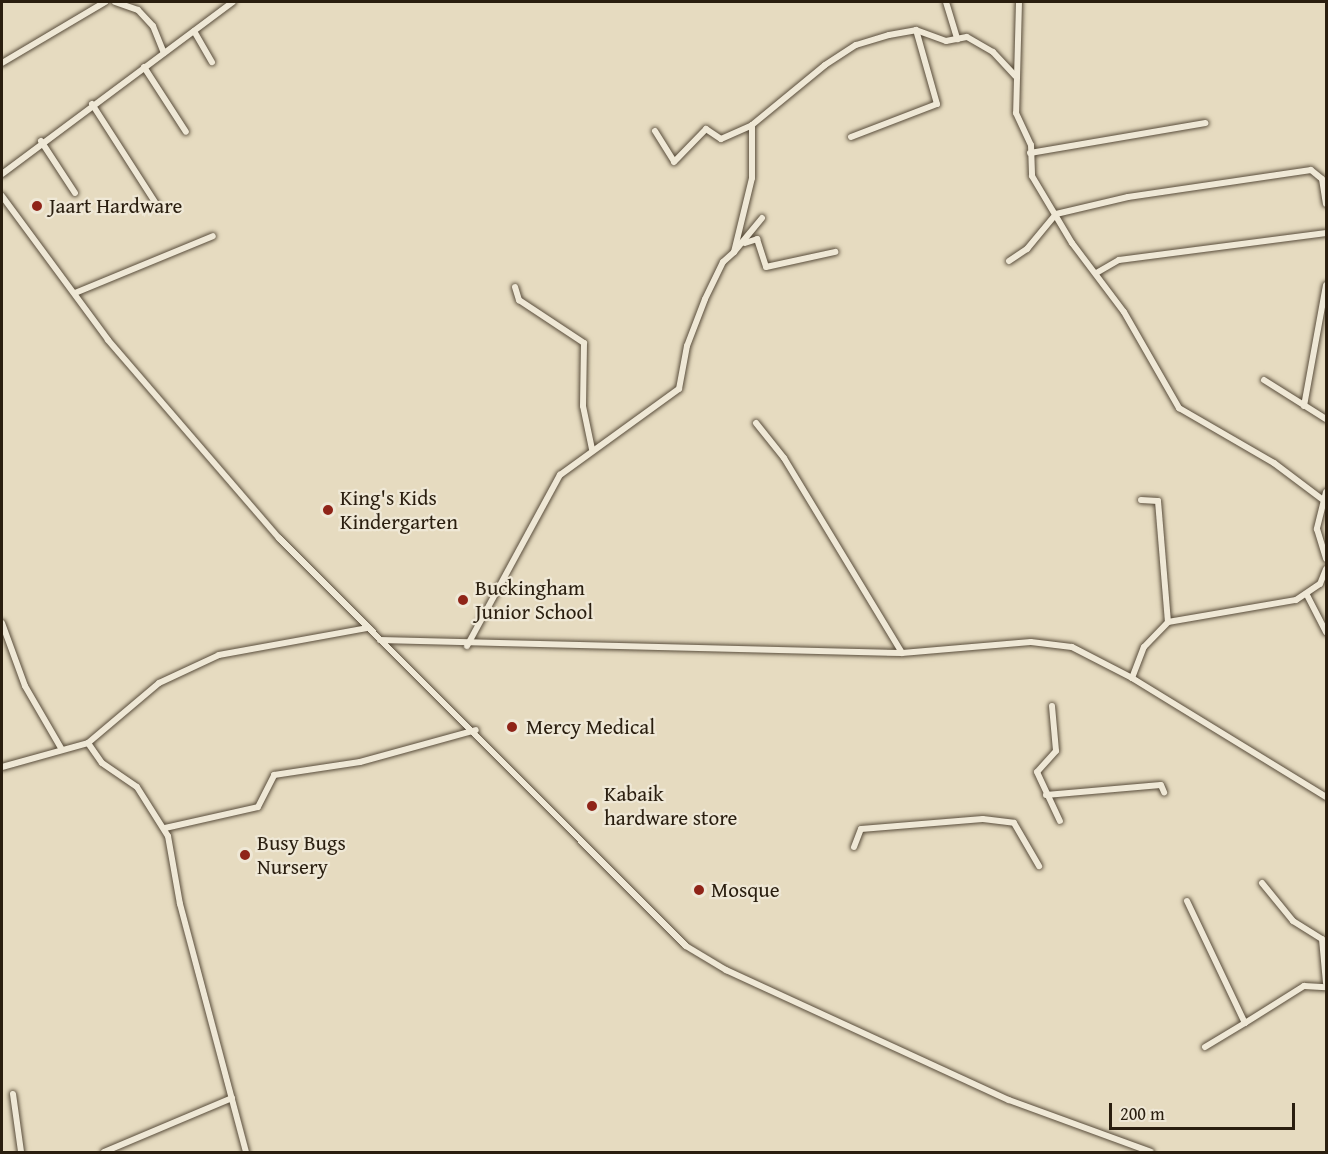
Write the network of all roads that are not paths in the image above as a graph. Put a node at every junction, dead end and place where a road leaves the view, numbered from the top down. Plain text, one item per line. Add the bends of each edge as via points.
1 (105, 2) edge
2 (115, 2) edge
3 (233, 2) edge
4 (946, 2) edge
5 (1019, 2) edge
6 (916, 30) junction
7 (194, 31) junction
8 (957, 39) junction
9 (164, 53) junction
10 (212, 62) dead end
11 (2, 63) edge
12 (144, 67) junction
13 (1015, 76) junction
14 (92, 104) junction
15 (1205, 123) dead end
16 (752, 125) junction
17 (655, 131) dead end
18 (186, 132) dead end
19 (851, 138) dead end
20 (41, 141) junction
21 (1030, 153) junction
22 (2, 174) edge
23 (75, 193) dead end
24 (2, 196) edge
25 (1326, 204) edge
26 (158, 207) dead end
27 (1056, 214) junction
28 (762, 218) dead end
29 (1326, 233) edge
30 (213, 236) dead end
31 (745, 243) junction
32 (734, 252) junction
33 (835, 252) dead end
34 (1009, 261) dead end
35 (1098, 272) junction
36 (1326, 285) edge
37 (514, 287) dead end
38 (75, 293) junction
39 (1264, 380) dead end
40 (1304, 406) junction
41 (1326, 419) edge
42 (756, 423) dead end
43 (592, 449) junction
44 (1326, 492) edge
45 (1322, 499) junction
46 (1140, 500) dead end
47 (1326, 557) edge
48 (1326, 569) edge
49 (1307, 595) junction
50 (1168, 622) junction
51 (2, 623) edge
52 (367, 628) junction
53 (1326, 632) edge
54 (379, 640) junction
55 (467, 646) junction
56 (902, 653) junction
57 (1132, 678) junction
58 (1052, 706) dead end
59 (476, 730) junction
60 (87, 743) junction
61 (61, 748) junction
62 (2, 767) edge
63 (1164, 792) dead end
64 (1046, 795) junction
65 (1326, 797) edge
66 (1060, 821) dead end
67 (165, 828) junction
68 (854, 847) dead end
69 (1039, 866) dead end
70 (1262, 883) dead end
71 (1186, 901) dead end
72 (1324, 940) edge
73 (1326, 985) edge
74 (1245, 1023) junction
75 (1205, 1047) dead end
76 (13, 1094) dead end
77 (232, 1098) junction
78 (21, 1152) edge
79 (104, 1152) edge
80 (246, 1152) edge
81 (1150, 1152) edge

1 - 11 street
2 - 9 street via 138,10 153,26
3 - 7 street
4 - 8 street
5 - 13 street
6 - 8 street via 946,41
6 - 16 street via 856,45 795,87
6 - 19 street via 937,104
7 - 9 street
7 - 10 street
8 - 13 street via 966,37 993,52
9 - 12 street
12 - 14 street
12 - 18 street
13 - 21 street via 1016,113
14 - 20 street
14 - 26 street
15 - 21 street
16 - 17 street via 721,140 706,129 674,162
16 - 32 street via 752,178
20 - 22 street
20 - 23 street
21 - 27 street via 1032,176
24 - 38 street
25 - 27 street via 1322,179 1311,170 1128,197
27 - 34 street via 1027,249
27 - 35 street
28 - 31 street
29 - 35 street via 1119,260
30 - 38 street
31 - 32 street
31 - 33 street via 757,240 766,267
32 - 43 street via 723,262 705,300 687,346 679,389
35 - 45 street via 1179,408 1274,463
36 - 40 street
37 - 43 street via 519,300 584,343 583,406
38 - 52 street via 217,470
39 - 40 street
40 - 41 street
42 - 56 street via 784,458
43 - 55 street via 560,475
44 - 45 street
45 - 47 street via 1317,538
46 - 50 street via 1158,501
48 - 49 street
49 - 50 street via 1249,612
49 - 53 street
50 - 57 street via 1144,647
51 - 61 street via 25,686
52 - 54 street
52 - 60 street via 219,655 190,666 159,683
54 - 55 street
54 - 59 street
55 - 56 street
56 - 57 street via 1030,642 1072,647
57 - 65 street
58 - 64 street via 1056,750 1037,772
59 - 67 street via 360,762 274,775 258,807
59 - 81 street via 561,825 687,946 726,970 1009,1100
60 - 61 street
60 - 67 street via 102,763 137,787
61 - 62 street
63 - 64 street via 1161,785
64 - 66 street
67 - 77 street
68 - 69 street via 861,830 983,819 1014,823
70 - 72 street via 1293,921
71 - 74 street
72 - 73 street
73 - 74 street via 1304,986
74 - 75 street
76 - 78 street
77 - 79 street
77 - 80 street

